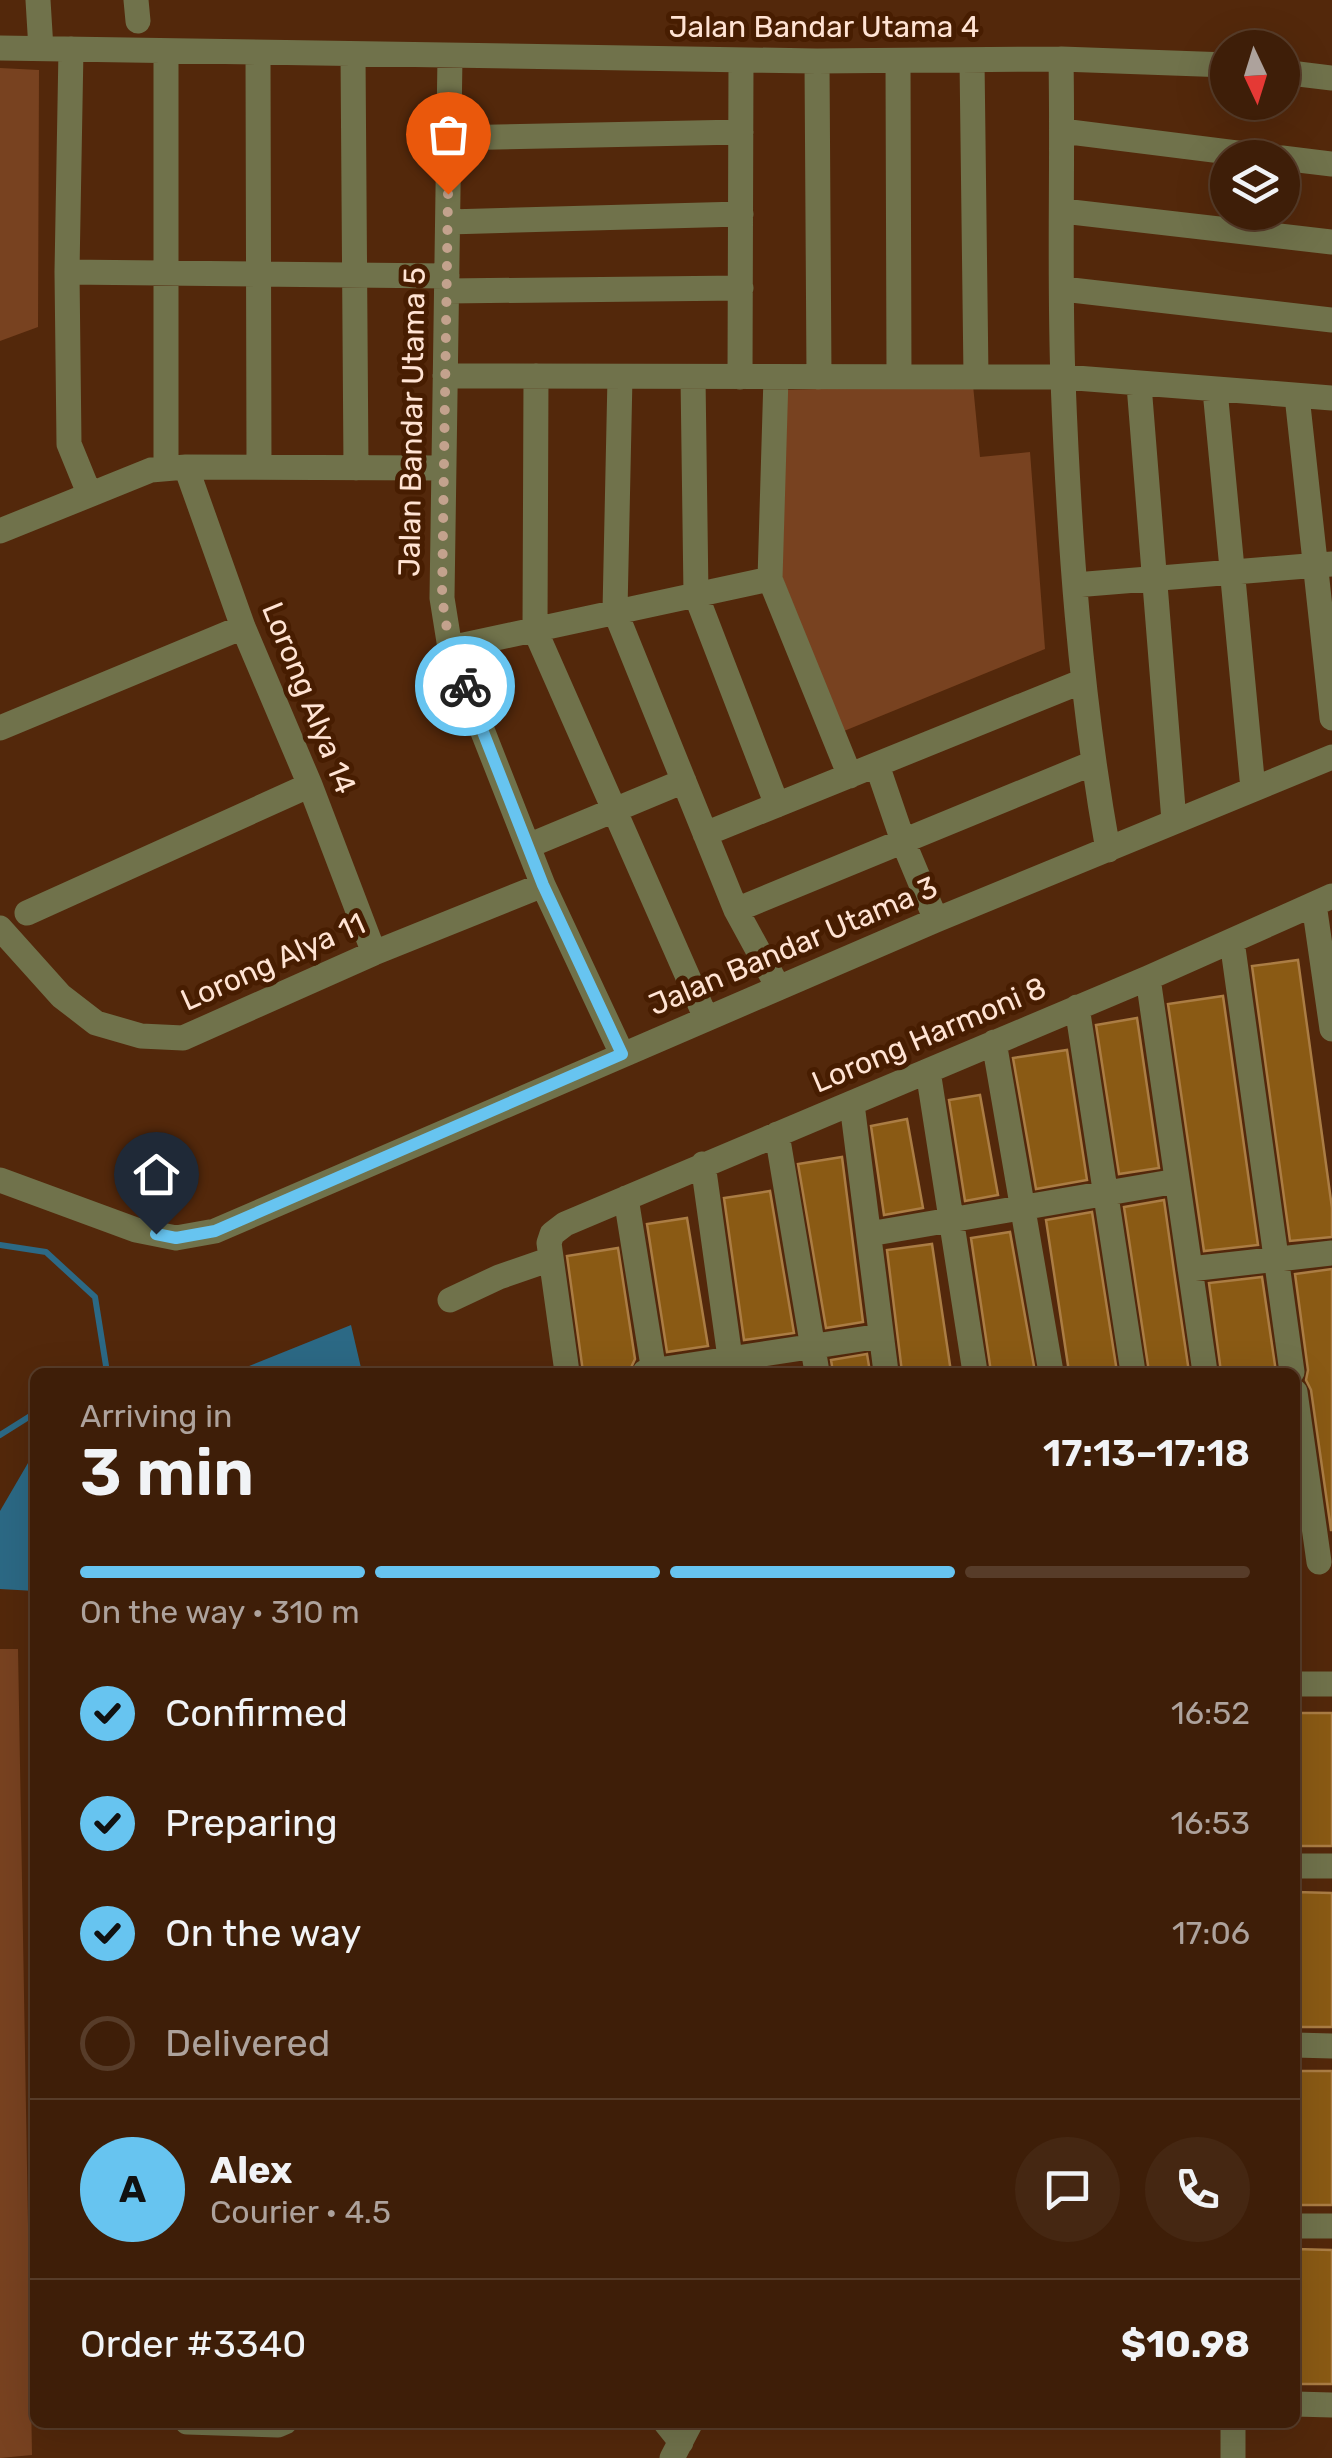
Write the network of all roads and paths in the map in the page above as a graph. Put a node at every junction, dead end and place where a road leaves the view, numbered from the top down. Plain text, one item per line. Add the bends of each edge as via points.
1 (38, 0) edge
2 (0, 48) edge
3 (41, 49) junction
4 (71, 50) junction
5 (166, 51) junction
6 (258, 53) junction
7 (352, 54) junction
8 (450, 56) junction
9 (1061, 59) junction
10 (741, 60) junction
11 (972, 60) junction
12 (817, 61) junction
13 (898, 61) junction
14 (1210, 64) edge
15 (1300, 74) edge
16 (1332, 78) edge
17 (1062, 131) junction
18 (741, 132) junction
19 (449, 138) junction
20 (1210, 149) edge
21 (1300, 160) edge
22 (1332, 164) edge
23 (1063, 211) junction
24 (741, 214) junction
25 (448, 222) junction
26 (1332, 242) edge
27 (67, 272) junction
28 (166, 272) junction
29 (256, 272) junction
30 (355, 274) junction
31 (447, 284) junction
32 (741, 288) junction
33 (1064, 289) junction
34 (1332, 320) edge
35 (445, 376) junction
36 (536, 376) junction
37 (692, 376) junction
38 (776, 376) junction
39 (620, 377) junction
40 (740, 377) junction
41 (819, 377) junction
42 (899, 377) junction
43 (976, 377) junction
44 (1063, 377) junction
45 (1139, 384) junction
46 (1215, 390) junction
47 (1296, 396) junction
48 (1332, 398) edge
49 (259, 467) junction
50 (176, 468) junction
51 (356, 468) junction
52 (442, 468) junction
53 (89, 494) junction
54 (0, 531) edge
55 (1324, 565) edge
56 (1232, 572) junction
57 (1154, 577) junction
58 (770, 580) junction
59 (1075, 584) junction
60 (696, 595) junction
61 (614, 611) junction
62 (243, 627) junction
63 (535, 630) junction
64 (450, 648) junction
65 (1083, 681) junction
66 (1332, 718) edge
67 (0, 728) edge
68 (1332, 757) edge
69 (1092, 762) junction
70 (877, 765) junction
71 (850, 776) junction
72 (684, 781) junction
73 (310, 785) junction
74 (1253, 789) junction
75 (777, 805) junction
76 (615, 812) junction
77 (1174, 821) junction
78 (705, 834) junction
79 (903, 842) junction
80 (528, 846) junction
81 (1108, 850) junction
82 (543, 885) junction
83 (1323, 900) edge
84 (736, 910) junction
85 (27, 914) dead end
86 (936, 920) junction
87 (0, 928) edge
88 (1232, 941) junction
89 (374, 953) junction
90 (1148, 978) junction
91 (778, 987) junction
92 (1330, 998) edge
93 (1077, 1007) junction
94 (706, 1018) junction
95 (1332, 1029) edge
96 (994, 1042) junction
97 (622, 1054) junction
98 (928, 1071) junction
99 (852, 1104) junction
100 (777, 1134) junction
101 (703, 1164) junction
102 (0, 1180) edge
103 (1177, 1181) junction
104 (1106, 1193) junction
105 (626, 1198) junction
106 (1022, 1208) junction
107 (951, 1220) junction
108 (868, 1234) junction
109 (551, 1246) junction
110 (1332, 1253) edge
111 (1276, 1258) junction
112 (1190, 1268) junction
113 (450, 1300) dead end
114 (881, 1336) junction
115 (813, 1346) junction
116 (731, 1365) edge
117 (566, 1368) edge
118 (650, 1368) edge
119 (697, 1368) edge
120 (816, 1368) edge
121 (885, 1368) edge
122 (974, 1368) edge
123 (1050, 1368) edge
124 (1132, 1368) edge
125 (1204, 1368) edge
126 (1291, 1368) edge
127 (1300, 1435) edge
128 (1315, 1563) edge
129 (1300, 1684) edge
130 (1332, 1684) edge
131 (1300, 1866) edge
132 (1332, 1866) edge
133 (1300, 2045) edge
134 (1332, 2046) edge
135 (1300, 2226) edge
136 (1332, 2226) edge
137 (1300, 2404) edge
138 (1332, 2405) edge
139 (1233, 2428) edge
140 (1233, 2458) edge

1 - 3 street
2 - 3 street, Jalan Bandar Utama 4
3 - 4 street, Jalan Bandar Utama 4
4 - 5 street, Jalan Bandar Utama 4
4 - 27 street
5 - 6 street, Jalan Bandar Utama 4
5 - 28 street, Lorong Alya 14
6 - 7 street, Jalan Bandar Utama 4
6 - 29 street
7 - 8 street, Jalan Bandar Utama 4
7 - 30 street
8 - 10 street, Jalan Bandar Utama 4
8 - 19 street, Jalan Bandar Utama 5
9 - 11 street, Jalan Bandar Utama 4
9 - 14 street, Jalan Bandar Utama 4
9 - 17 street
10 - 12 street, Jalan Bandar Utama 4
10 - 18 street
11 - 13 street, Jalan Bandar Utama 4
11 - 43 street
12 - 13 street, Jalan Bandar Utama 4
12 - 41 street
13 - 42 street
15 - 16 street
17 - 20 street
17 - 23 street
18 - 19 street
18 - 24 street
19 - 25 street, Jalan Bandar Utama 5
21 - 22 street
23 - 26 street
23 - 33 street
24 - 25 street
24 - 32 street
25 - 31 street, Jalan Bandar Utama 5
27 - 28 street
27 - 53 street via 69,444
28 - 29 street
28 - 50 street, Lorong Alya 14
29 - 30 street
29 - 49 street
30 - 31 street
30 - 51 street
31 - 32 street
31 - 35 street, Jalan Bandar Utama 5
32 - 40 street
33 - 34 street
33 - 44 street
35 - 36 street
35 - 52 street, Jalan Bandar Utama 5
36 - 39 street
36 - 63 street
37 - 39 street
37 - 40 street
37 - 60 street
38 - 40 street
38 - 41 street
38 - 58 street
39 - 61 street
41 - 42 street
42 - 43 street
43 - 44 street
44 - 45 street
44 - 59 street
45 - 46 street
45 - 57 street
46 - 47 street
46 - 56 street
47 - 48 street
47 - 55 street
49 - 50 street
49 - 51 street
50 - 53 street via 151,470
50 - 62 street, Lorong Alya 14
51 - 52 street
52 - 64 street, Jalan Bandar Utama 5 via 442,598
53 - 54 street
55 - 56 street
55 - 66 street
56 - 57 street
56 - 74 street
57 - 59 street
57 - 77 street
58 - 60 street
58 - 71 street
59 - 65 street
60 - 61 street
60 - 75 street
61 - 63 street
61 - 72 street
62 - 67 street
62 - 73 street, Lorong Alya 14
63 - 64 street
63 - 76 street
64 - 80 street, Jalan Bandar Utama 5
65 - 69 street
65 - 70 street
68 - 74 street, Jalan Bandar Utama 3
69 - 79 street
69 - 81 street
70 - 71 street
70 - 79 street
71 - 75 street
72 - 76 street
72 - 78 street
73 - 85 street
73 - 89 street, Lorong Alya 14
74 - 77 street, Jalan Bandar Utama 3
75 - 78 street
76 - 80 street
76 - 94 street
77 - 81 street, Jalan Bandar Utama 3
78 - 84 street
79 - 84 street
79 - 86 street
80 - 82 street, Jalan Bandar Utama 5
81 - 86 street, Jalan Bandar Utama 3
82 - 89 street, Lorong Alya 11
82 - 97 street, Jalan Bandar Utama 5
83 - 88 street, Lorong Harmoni 8
83 - 92 street
84 - 91 street
86 - 91 street, Jalan Bandar Utama 3
87 - 89 street, Lorong Alya 11 via 61,996 96,1023 141,1036 183,1038
88 - 90 street, Lorong Harmoni 8
88 - 111 street
90 - 93 street, Lorong Harmoni 8
90 - 103 street
91 - 94 street, Jalan Bandar Utama 3
92 - 95 street
93 - 96 street, Lorong Harmoni 8
93 - 104 street
94 - 97 street, Jalan Bandar Utama 3
96 - 98 street, Lorong Harmoni 8
96 - 106 street
97 - 102 street, Jalan Bandar Utama 3 via 215,1231 176,1238 136,1230
98 - 99 street, Lorong Harmoni 8
98 - 107 street
99 - 100 street, Lorong Harmoni 8
99 - 108 street
100 - 101 street, Lorong Harmoni 8
100 - 115 street
101 - 105 street, Lorong Harmoni 8
101 - 116 street
103 - 104 street
103 - 112 street
104 - 106 street
104 - 124 street
105 - 109 street, Lorong Harmoni 8 via 566,1224
105 - 118 street
106 - 107 street
106 - 123 street
107 - 108 street
107 - 122 street
108 - 114 street
109 - 113 street, Lorong Harmoni 8
109 - 117 street
110 - 111 street
111 - 112 street
111 - 126 street
112 - 125 street
114 - 115 street
114 - 121 street
115 - 116 street
115 - 120 street
116 - 119 street
127 - 128 street
129 - 130 street
131 - 132 street
133 - 134 street
135 - 136 street
137 - 138 street
139 - 140 street

